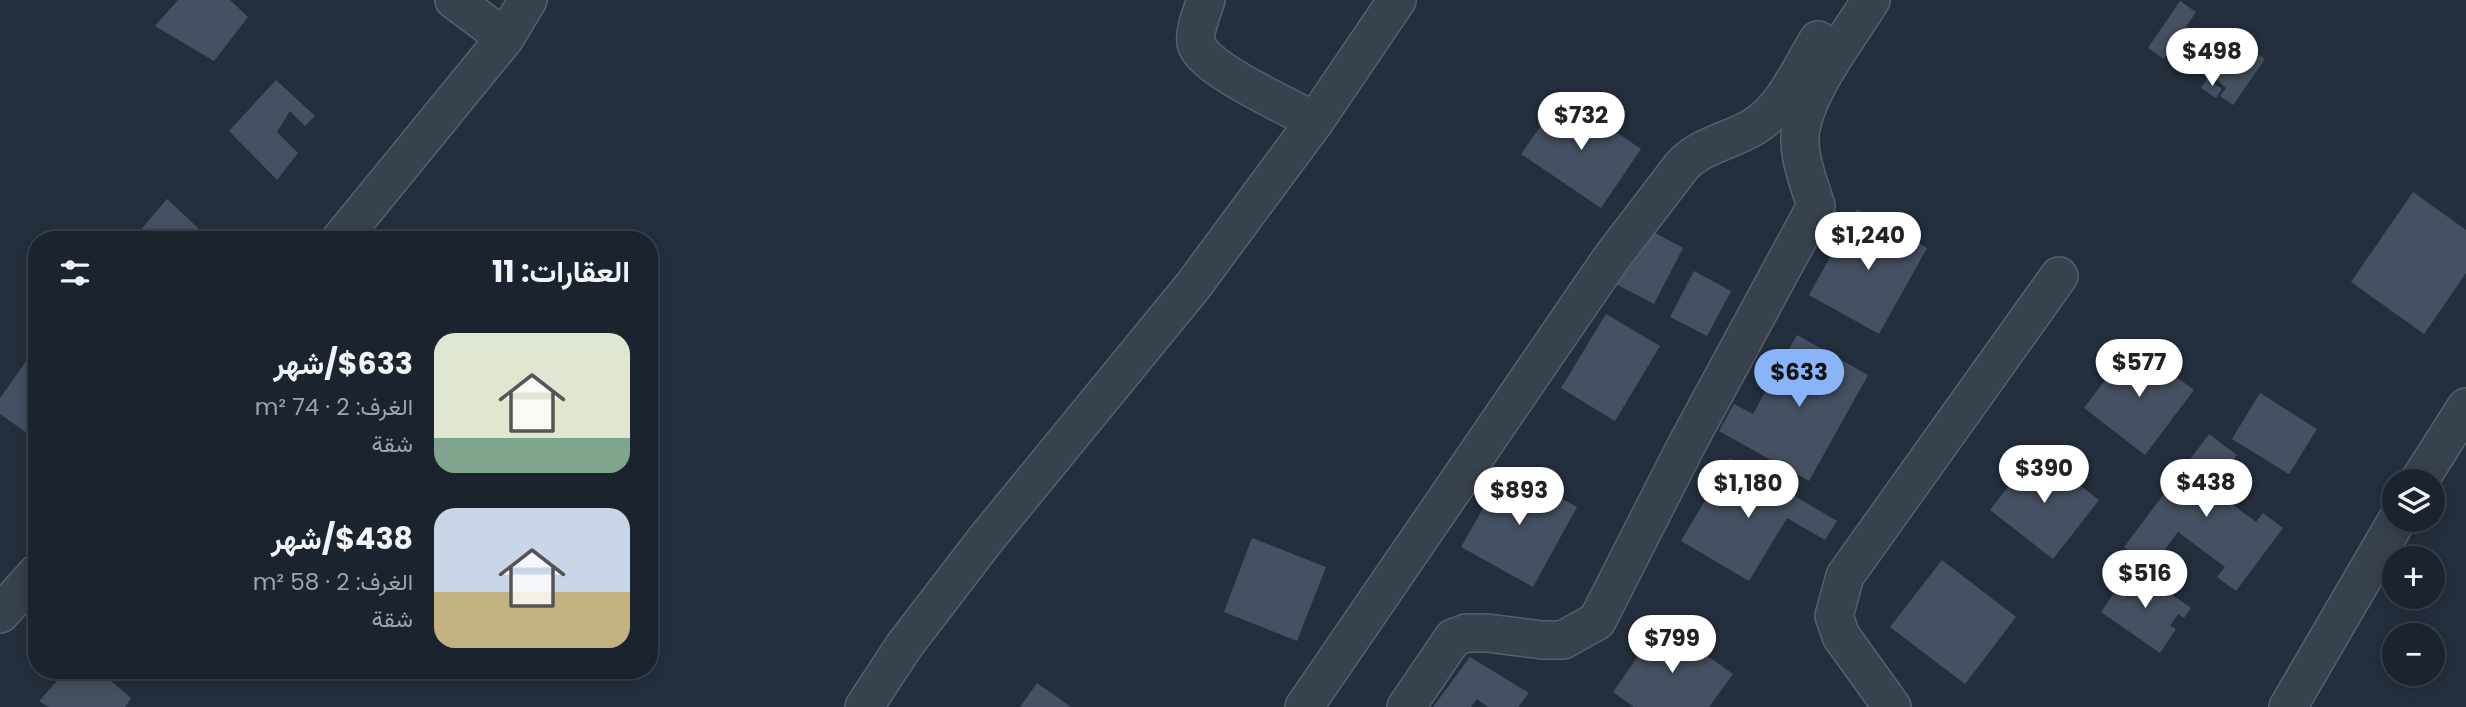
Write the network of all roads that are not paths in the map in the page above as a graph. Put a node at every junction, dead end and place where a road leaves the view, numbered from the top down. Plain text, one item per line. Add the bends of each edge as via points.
1 (453, 0) edge
2 (528, 0) edge
3 (1206, 0) edge
4 (1397, 0) edge
5 (1842, 0) edge
6 (1871, 0) edge
7 (505, 38) junction
8 (1315, 121) junction
9 (347, 231) edge
10 (2059, 276) dead end
11 (2466, 407) edge
12 (2427, 469) edge
13 (2390, 532) edge
14 (28, 583) edge
15 (0, 614) edge
16 (864, 707) edge
17 (1304, 707) edge
18 (1406, 707) edge
19 (1892, 707) edge
20 (2288, 707) edge

1 - 7 street
2 - 7 street
3 - 8 street via 1195,41 1200,54
4 - 8 street
5 - 17 street via 1774,112 1756,126 1691,156 1610,260
6 - 18 street via 1819,85 1801,128 1801,150 1816,206 1597,621 1563,640 1487,633 1453,638
7 - 9 street
8 - 16 street via 1193,286 928,614
10 - 19 street via 1845,576 1833,616 1841,636
11 - 12 street
13 - 20 street
14 - 15 street

